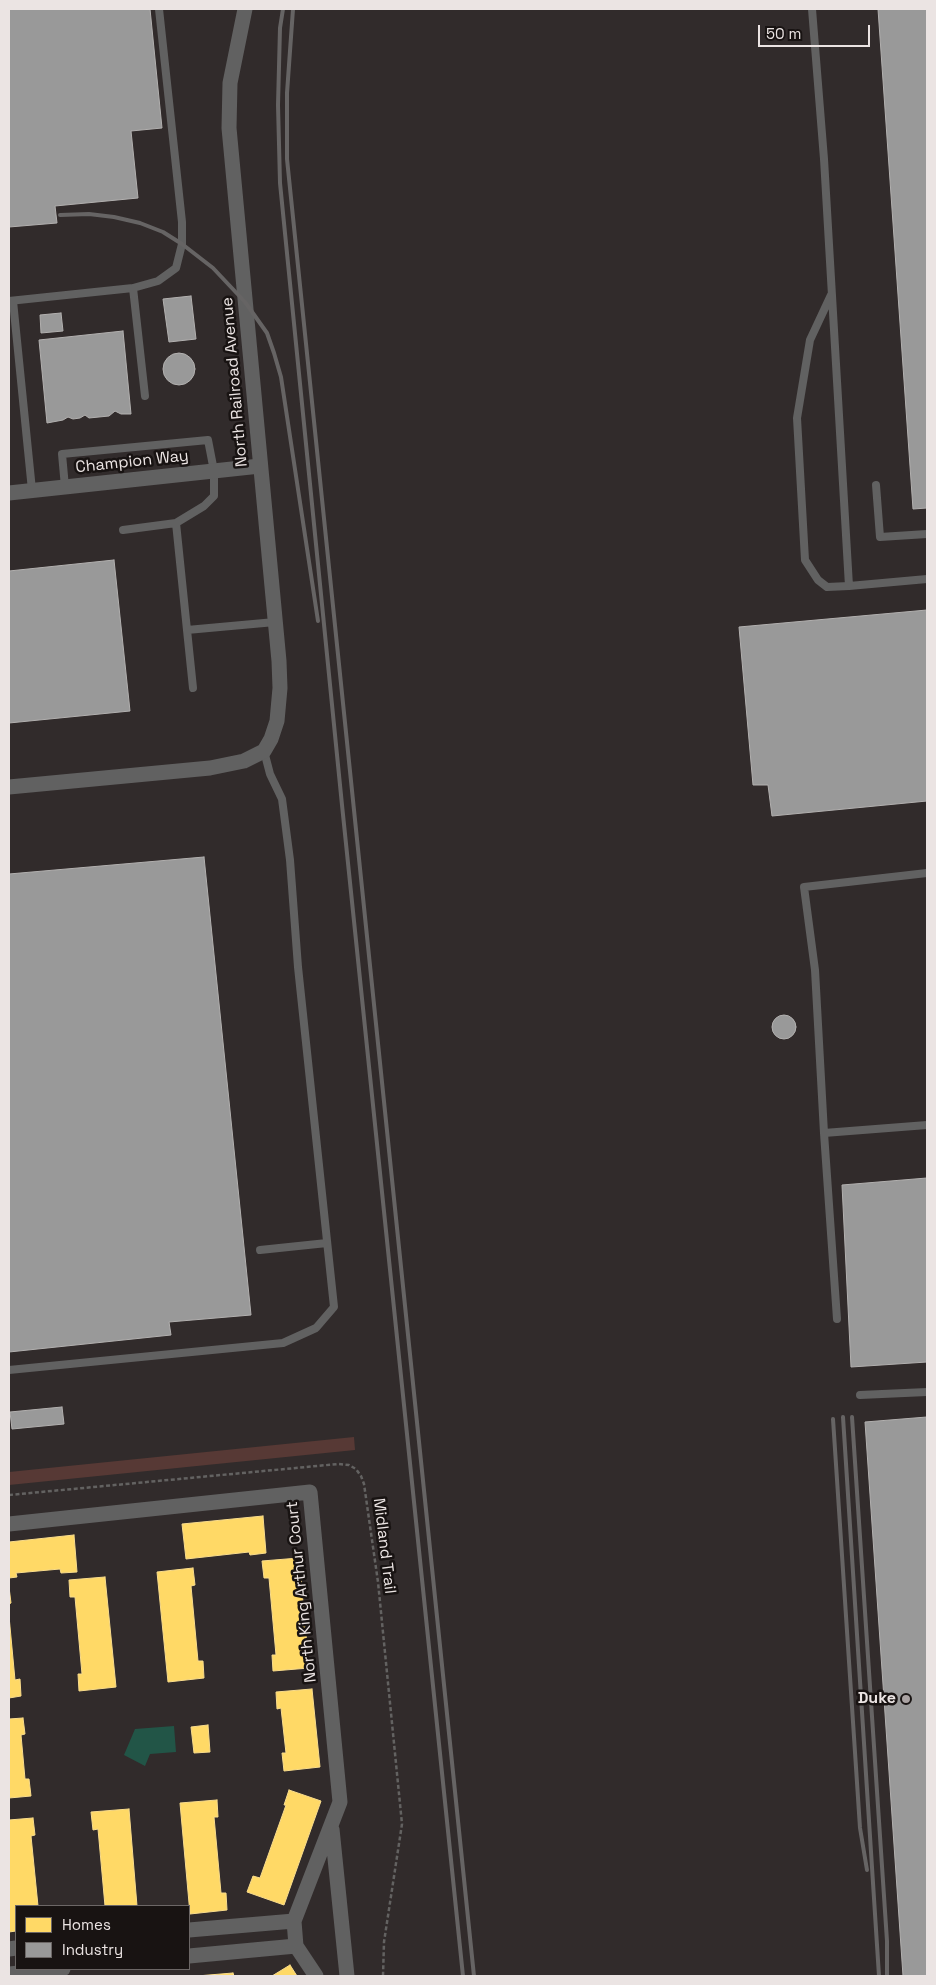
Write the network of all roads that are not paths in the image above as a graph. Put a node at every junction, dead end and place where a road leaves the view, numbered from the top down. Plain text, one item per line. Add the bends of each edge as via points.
1 (159, 9) edge
2 (245, 9) edge
3 (812, 9) edge
4 (133, 288) junction
5 (832, 295) junction
6 (11, 301) edge
7 (144, 396) dead end
8 (260, 466) junction
9 (214, 471) junction
10 (876, 485) dead end
11 (65, 487) junction
12 (32, 490) junction
13 (9, 493) edge
14 (176, 523) junction
15 (123, 530) dead end
16 (927, 534) edge
17 (927, 579) edge
18 (849, 586) junction
19 (275, 622) junction
20 (187, 630) junction
21 (193, 688) dead end
22 (264, 751) junction
23 (9, 787) edge
24 (927, 873) edge
25 (927, 1125) edge
26 (824, 1133) junction
27 (327, 1243) junction
28 (260, 1250) dead end
29 (837, 1320) dead end
30 (9, 1370) edge
31 (927, 1392) edge
32 (860, 1396) dead end
33 (9, 1524) edge
34 (331, 1826) junction
35 (294, 1921) junction
36 (190, 1930) edge
37 (296, 1946) junction
38 (190, 1956) edge
39 (52, 1970) edge
40 (9, 1974) edge
41 (316, 1976) edge
42 (347, 1976) edge

1 - 4 lane via 182,244 176,268 158,281
2 - 8 street, North Railroad Avenue via 230,83 229,128
3 - 5 lane
4 - 6 lane
4 - 7 lane
5 - 18 lane
5 - 18 lane via 810,340 797,418 804,550 805,560 818,580 827,587
6 - 12 lane
8 - 9 street, Champion Way
8 - 19 street, North Railroad Avenue
9 - 11 street, Champion Way
9 - 11 lane via 208,440 62,454
9 - 14 lane via 214,496
10 - 16 lane via 880,537
11 - 12 street, Champion Way
12 - 13 street, Champion Way
14 - 15 lane
14 - 20 lane
17 - 18 lane
19 - 20 lane
19 - 22 street, North Railroad Avenue via 280,688 277,721
20 - 21 lane
22 - 23 street via 244,760 210,768
22 - 27 lane via 285,816
24 - 26 lane via 804,887 816,970
25 - 26 lane
26 - 29 lane
27 - 28 lane
27 - 30 lane via 334,1307 316,1328 283,1343
31 - 32 lane
33 - 34 street, North King Arthur Court via 310,1492 340,1802
34 - 35 street, North King Arthur Court
34 - 42 street
35 - 36 street
35 - 37 street, North King Arthur Court
37 - 38 street
37 - 41 street, North King Arthur Court
39 - 40 street

